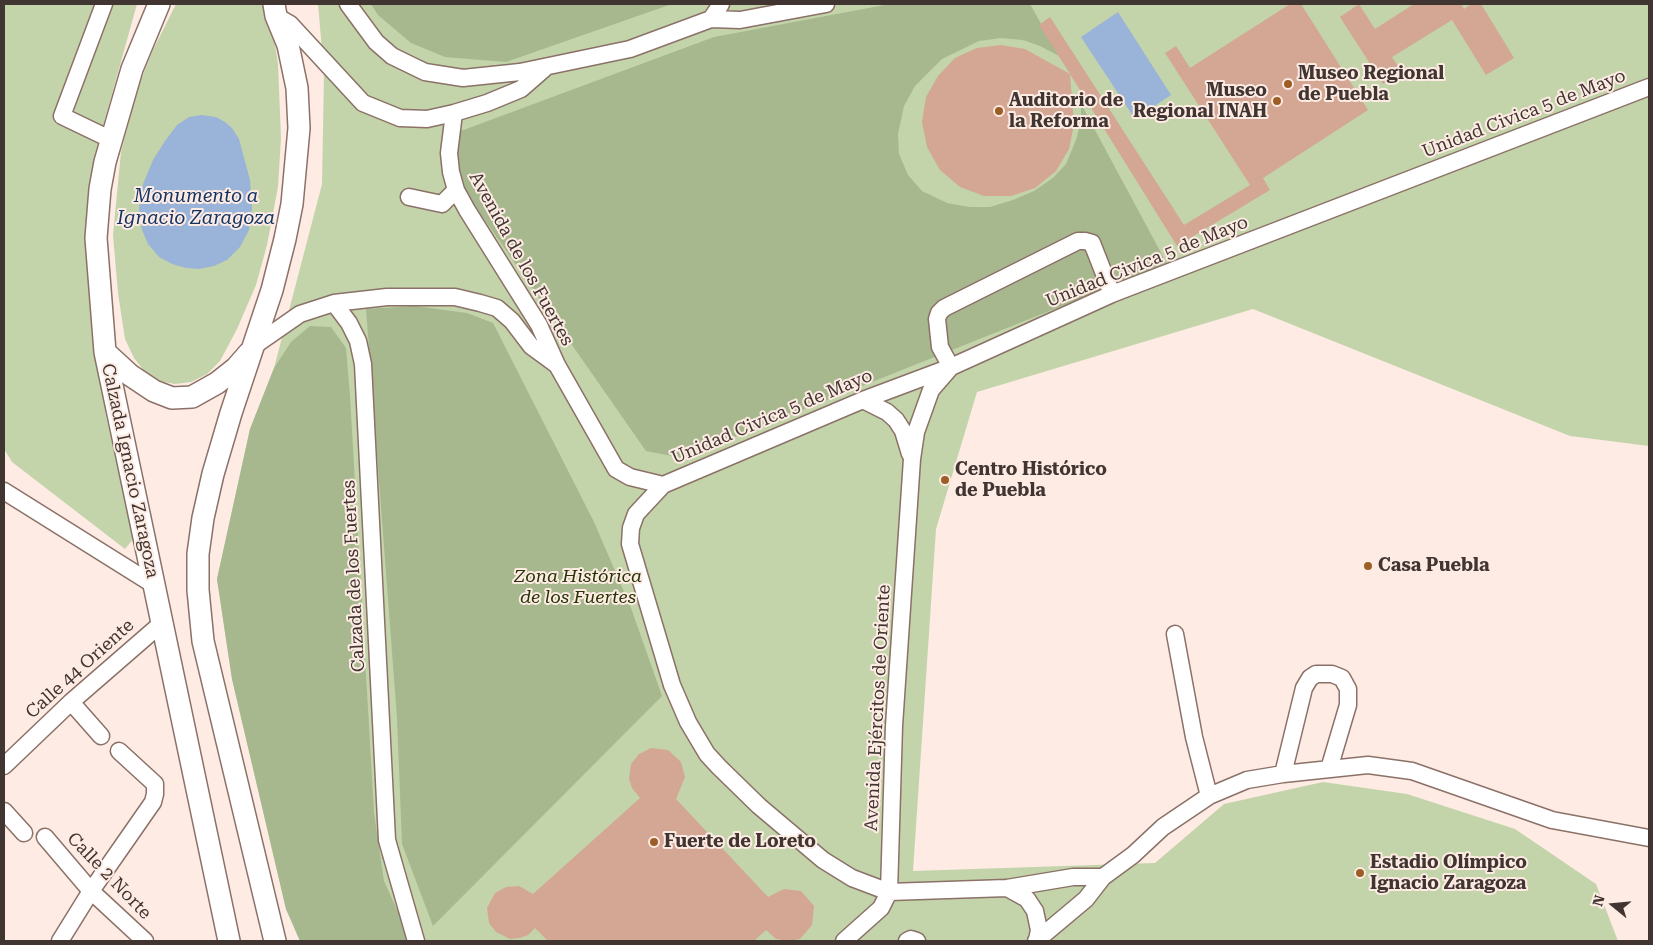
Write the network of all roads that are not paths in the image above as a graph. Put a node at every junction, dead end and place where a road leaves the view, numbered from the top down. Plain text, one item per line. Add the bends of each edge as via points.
1 (104, 4) edge
2 (160, 4) edge
3 (348, 4) edge
4 (721, 4) edge
5 (826, 4) edge
6 (282, 12) edge
7 (710, 19) junction
8 (546, 67) junction
9 (1649, 87) edge
10 (454, 114) junction
11 (112, 140) junction
12 (456, 190) junction
13 (409, 197) dead end
14 (1112, 294) junction
15 (334, 303) junction
16 (254, 346) junction
17 (105, 352) junction
18 (557, 365) junction
19 (951, 368) junction
20 (863, 400) junction
21 (912, 459) junction
22 (616, 469) joint
23 (663, 485) junction
24 (4, 491) edge
25 (154, 585) junction
26 (162, 623) junction
27 (1175, 634) dead end
28 (71, 702) junction
29 (101, 736) dead end
30 (119, 751) dead end
31 (4, 766) edge
32 (1329, 769) junction
33 (1283, 774) junction
34 (1209, 796) junction
35 (4, 811) edge
36 (24, 833) dead end
37 (44, 837) dead end
38 (1649, 838) edge
39 (1103, 877) junction
40 (1008, 888) junction
41 (91, 891) junction
42 (889, 892) junction
43 (60, 941) edge
44 (144, 941) edge
45 (229, 941) edge
46 (275, 941) edge
47 (416, 941) edge
48 (844, 941) edge
49 (907, 941) edge
50 (916, 941) edge
51 (1036, 941) edge

1 - 11 street via 62,116
2 - 11 main road, Calzada Ignacio Zaragoza via 132,69
3 - 8 street via 376,42 392,56 425,72 463,78
4 - 7 street
5 - 7 street via 740,20
6 - 10 street via 363,103 400,118 427,119
6 - 16 main road via 297,88 299,128 292,204 274,282
7 - 8 street via 630,49
8 - 10 street via 521,89
9 - 14 street, Unidad Civica 5 de Mayo
10 - 12 street, Avenida de los Fuertes via 449,153
11 - 17 main road, Calzada Ignacio Zaragoza via 100,189 96,238
12 - 13 street via 442,204
12 - 18 street, Avenida de los Fuertes via 538,325
14 - 19 street, Unidad Civica 5 de Mayo
14 - 19 street via 1092,243 1078,241 938,313 940,347
15 - 16 street via 300,314
15 - 18 street, Avenida de los Fuertes via 387,297 455,297 480,302 505,314 531,346
15 - 47 street, Calzada de los Fuertes via 358,341 363,364 387,840
16 - 17 main road via 236,368 217,383 192,397 172,398 154,391 130,375
16 - 46 main road via 224,437 205,509 198,554 198,590 203,641
17 - 25 main road, Calzada Ignacio Zaragoza
18 - 22 street, Avenida de los Fuertes
19 - 20 street, Unidad Civica 5 de Mayo
19 - 21 street, Avenida Ejércitos de Oriente via 931,390 916,432
20 - 21 street, Avenida Ejércitos de Oriente via 896,420
20 - 23 street, Unidad Civica 5 de Mayo
21 - 42 street, Avenida Ejércitos de Oriente via 894,726
22 - 23 street, Unidad Civica 5 de Mayo via 630,477
23 - 42 street, Unidad Civica 5 de Mayo via 636,514 630,544 672,685 688,722 707,754 759,806 823,860 852,878
24 - 25 street
25 - 26 main road, Calzada Ignacio Zaragoza
26 - 28 street, Calle 44 Oriente
26 - 45 main road, Calzada Ignacio Zaragoza
27 - 34 street via 1194,737
28 - 29 street
28 - 31 street, Calle 44 Oriente
30 - 41 street via 155,784 155,794 153,802
32 - 33 street
32 - 33 street via 1348,705 1348,688 1342,678 1316,674 1304,688
32 - 38 street via 1368,765 1412,771 1552,820
33 - 34 street via 1247,780
34 - 39 street via 1163,827
35 - 36 street
37 - 41 street, Calle 2 Norte
39 - 40 street via 1073,876
39 - 51 street via 1086,899
40 - 42 street
40 - 51 street via 1027,899 1035,911 1039,930
41 - 43 street
41 - 44 street, Calle 2 Norte
42 - 48 street via 881,908
49 - 50 street

